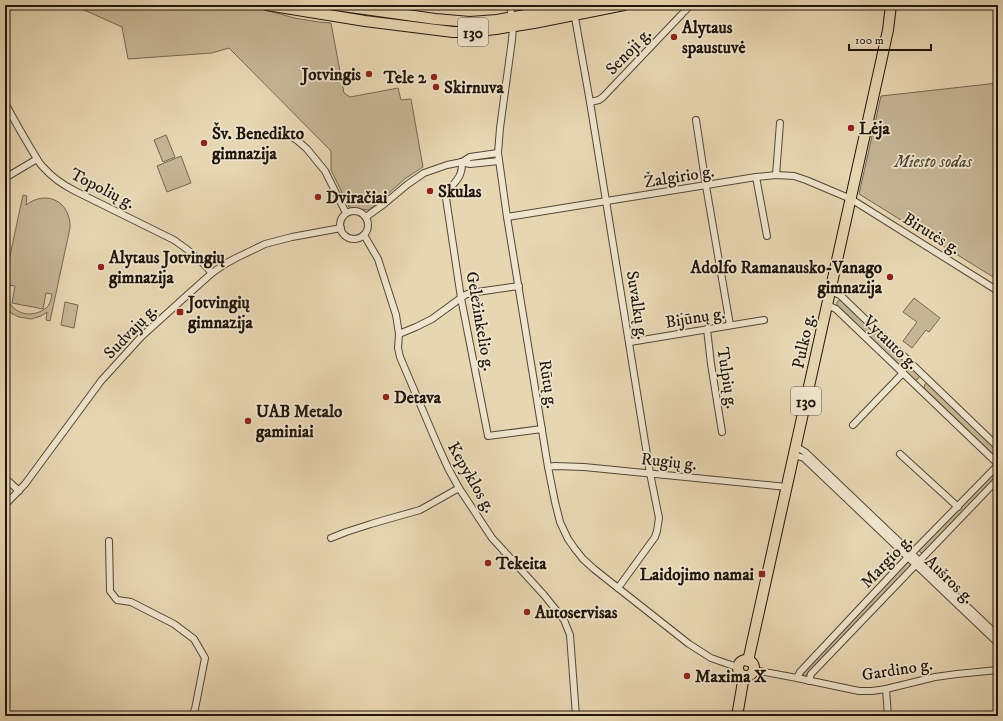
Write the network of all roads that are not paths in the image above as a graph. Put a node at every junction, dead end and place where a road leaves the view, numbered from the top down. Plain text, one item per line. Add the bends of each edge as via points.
1 (267, 5) edge
2 (336, 5) edge
3 (510, 5) edge
4 (624, 5) edge
5 (690, 5) edge
6 (891, 5) edge
7 (576, 8) edge
8 (512, 22) junction
9 (590, 102) junction
10 (5, 103) edge
11 (696, 120) dead end
12 (780, 123) dead end
13 (281, 130) dead end
14 (498, 153) junction
15 (37, 159) junction
16 (499, 161) junction
17 (462, 162) junction
18 (776, 175) junction
19 (5, 178) edge
20 (756, 178) junction
21 (706, 186) junction
22 (851, 199) junction
23 (606, 202) junction
24 (346, 213) junction
25 (366, 217) junction
26 (507, 217) junction
27 (341, 228) junction
28 (364, 235) junction
29 (766, 236) dead end
30 (212, 273) junction
31 (519, 286) junction
32 (998, 291) edge
33 (830, 292) junction
34 (461, 298) junction
35 (827, 306) junction
36 (764, 320) dead end
37 (730, 325) junction
38 (707, 329) junction
39 (399, 334) junction
40 (630, 342) junction
41 (903, 372) junction
42 (925, 377) junction
43 (917, 386) junction
44 (853, 425) dead end
45 (542, 429) junction
46 (722, 432) dead end
47 (998, 447) edge
48 (795, 451) junction
49 (900, 454) dead end
50 (998, 464) edge
51 (548, 467) junction
52 (650, 473) junction
53 (5, 478) edge
54 (998, 479) edge
55 (787, 487) junction
56 (459, 488) junction
57 (19, 491) junction
58 (5, 505) edge
59 (958, 507) junction
60 (331, 538) dead end
61 (109, 541) dead end
62 (910, 556) junction
63 (917, 562) junction
64 (618, 588) junction
65 (998, 636) edge
66 (998, 643) edge
67 (748, 660) junction
68 (738, 667) junction
69 (754, 670) junction
70 (998, 670) edge
71 (744, 676) junction
72 (797, 678) junction
73 (809, 680) junction
74 (886, 689) junction
75 (192, 716) edge
76 (576, 716) edge
77 (737, 716) edge
78 (888, 716) edge

1 - 8 main road, 130 via 453,32 486,31
2 - 8 main road, 130 via 452,21
3 - 8 street, Rūtų g.
4 - 7 main road
5 - 9 street, Senoji g. via 603,97
6 - 22 main road, Pulko g. / 130 via 884,49
7 - 8 main road
7 - 9 street, Suvalkų g.
8 - 14 street, Rūtų g.
9 - 23 street, Suvalkų g.
10 - 15 street, Topolių g.
11 - 21 street
12 - 18 street
13 - 24 street via 307,149 325,171
14 - 16 street, Rūtų g.
14 - 17 street via 470,157
15 - 19 street
15 - 30 street, Topolių g. via 51,176 64,186 174,240 188,249
16 - 17 street via 470,164
16 - 26 street, Rūtų g.
17 - 25 street via 441,167 415,178
17 - 34 street, Geležinkelio g. via 461,174 448,191 446,198
18 - 20 street, Žalgirio g.
18 - 22 street, Žalgirio g. via 794,176
20 - 21 street, Žalgirio g.
20 - 29 street
21 - 23 street, Žalgirio g.
21 - 37 street
22 - 32 street, Birutės g.
22 - 33 main road, Pulko g. / 130
23 - 26 street, Žalgirio g.
23 - 40 street, Suvalkų g.
24 - 25 street via 357,211
24 - 27 street via 340,221
25 - 28 street via 369,224
26 - 31 street, Rūtų g.
27 - 28 street via 345,235 352,239
27 - 30 street, Sudvajų g. via 265,244
28 - 39 street, Kepyklos g. via 378,258 396,315
30 - 57 street, Sudvajų g. via 141,336 101,381
31 - 34 street via 470,293
31 - 45 street, Rūtų g.
33 - 35 main road, Pulko g. / 130
33 - 42 street, Vytauto g. via 840,295
34 - 39 street via 426,323
34 - 45 street, Geležinkelio g. via 488,436
35 - 41 street, Vytauto g. via 836,309
35 - 48 main road, Pulko g. / 130
36 - 37 street, Bijūnų g.
37 - 38 street, Bijūnų g.
38 - 40 street, Bijūnų g.
38 - 46 street, Tulpių g.
39 - 56 street, Kepyklos g. via 400,357
40 - 52 street, Suvalkų g.
41 - 43 street, Vytauto g.
41 - 44 street
42 - 43 street, Vytauto g.
42 - 47 street, Vytauto g.
43 - 50 street, Vytauto g.
45 - 51 street, Rūtų g.
48 - 55 main road, Pulko g. / 130
48 - 62 street, Aušros g. via 800,448 805,452
49 - 59 street
50 - 59 street, Margio g.
51 - 52 street, Rugių g. via 584,467
51 - 64 street, Rūtų g. via 557,512 568,540 583,559
52 - 55 street, Rugių g.
52 - 64 street, Suvalkų g. via 659,518 657,531 655,538
53 - 57 street
54 - 63 street, Margio g.
55 - 67 main road, Pulko g. / 130
56 - 60 street via 420,510
56 - 76 street, Kepyklos g. via 492,538 564,620 570,635
57 - 58 street, Sudvajų g.
59 - 62 street, Margio g.
61 - 75 street via 110,591 118,600 131,602 186,632 194,639 205,658
62 - 63 street, Aušros g.
62 - 72 street, Margio g.
63 - 65 street, Aušros g.
63 - 66 street, Aušros g.
63 - 73 street, Margio g. via 811,674
64 - 68 street, Rūtų g. via 689,644 711,658
67 - 68 main road via 743,661
67 - 69 main road via 754,665
68 - 71 main road via 740,674
69 - 71 main road via 751,675
69 - 72 street, Gardino g.
70 - 74 street, Gardino g. via 935,677
71 - 77 main road
72 - 73 street, Gardino g.
73 - 74 street, Gardino g. via 859,691
74 - 78 street

